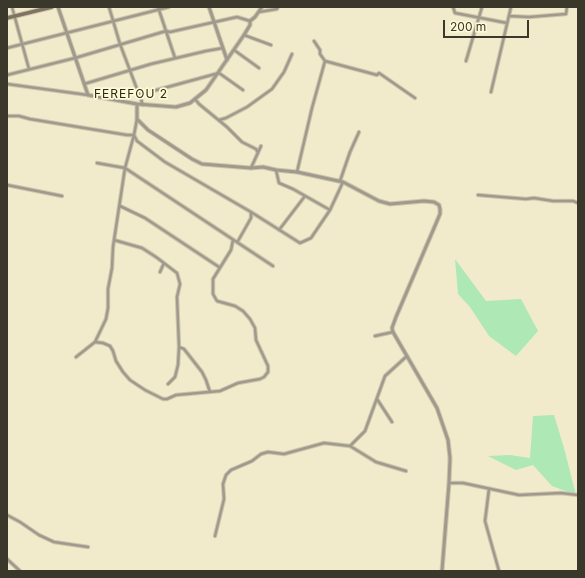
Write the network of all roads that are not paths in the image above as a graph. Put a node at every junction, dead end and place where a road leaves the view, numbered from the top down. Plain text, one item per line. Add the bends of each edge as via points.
1 (12, 7) edge
2 (52, 7) edge
3 (58, 7) edge
4 (109, 7) edge
5 (169, 7) edge
6 (209, 7) edge
7 (262, 7) edge
8 (278, 7) edge
9 (453, 7) edge
10 (482, 7) edge
11 (511, 7) edge
12 (567, 7) edge
13 (159, 8) edge
14 (259, 12) junction
15 (14, 16) junction
16 (509, 16) junction
17 (7, 18) edge
18 (480, 18) junction
19 (113, 21) junction
20 (250, 21) junction
21 (214, 23) junction
22 (507, 23) junction
23 (166, 31) junction
24 (66, 33) junction
25 (244, 35) junction
26 (314, 41) dead end
27 (22, 44) junction
28 (120, 44) junction
29 (271, 45) dead end
30 (7, 48) edge
31 (223, 48) junction
32 (234, 50) junction
33 (292, 54) dead end
34 (75, 58) junction
35 (175, 58) junction
36 (227, 60) junction
37 (325, 61) junction
38 (466, 61) dead end
39 (259, 68) dead end
40 (29, 69) junction
41 (130, 71) junction
42 (219, 73) junction
43 (7, 75) edge
44 (7, 84) edge
45 (84, 84) junction
46 (243, 90) dead end
47 (153, 91) dead end
48 (491, 92) dead end
49 (88, 95) junction
50 (415, 98) dead end
51 (196, 99) junction
52 (137, 104) junction
53 (143, 104) junction
54 (7, 116) edge
55 (137, 119) junction
56 (219, 120) junction
57 (359, 132) dead end
58 (134, 135) junction
59 (261, 146) dead end
60 (258, 153) junction
61 (97, 163) dead end
62 (125, 168) junction
63 (251, 168) junction
64 (276, 170) junction
65 (297, 172) junction
66 (341, 181) junction
67 (7, 185) edge
68 (478, 195) dead end
69 (62, 196) dead end
70 (305, 196) junction
71 (578, 203) edge
72 (120, 206) junction
73 (330, 210) junction
74 (251, 212) junction
75 (279, 230) junction
76 (114, 240) junction
77 (234, 240) junction
78 (238, 242) junction
79 (164, 263) junction
80 (273, 266) dead end
81 (219, 267) junction
82 (160, 272) dead end
83 (393, 332) junction
84 (375, 336) dead end
85 (95, 342) junction
86 (179, 347) junction
87 (406, 356) junction
88 (76, 357) dead end
89 (168, 384) dead end
90 (210, 392) junction
91 (377, 399) junction
92 (392, 422) dead end
93 (350, 446) junction
94 (406, 471) dead end
95 (450, 483) junction
96 (489, 489) junction
97 (578, 495) edge
98 (7, 516) edge
99 (215, 536) dead end
100 (88, 547) dead end
101 (7, 559) edge
102 (20, 571) edge
103 (442, 571) edge
104 (499, 571) edge

1 - 15 street
2 - 15 main road
3 - 24 street
4 - 19 street
5 - 13 street
6 - 21 street
7 - 14 street
8 - 14 street
9 - 18 street via 455,13
10 - 18 street
11 - 16 street
12 - 16 street via 566,14
13 - 19 street
13 - 23 street
14 - 20 street
15 - 17 main road
15 - 27 street
16 - 22 street
18 - 22 street
18 - 38 street
19 - 24 street
19 - 28 street
20 - 21 street via 237,17
20 - 25 street
21 - 23 street
21 - 31 street
22 - 48 street
23 - 28 street
23 - 35 street
24 - 27 street
24 - 34 street
25 - 29 street
25 - 32 street
26 - 37 street
27 - 30 street
27 - 40 street
28 - 34 street
28 - 41 street
31 - 35 street
31 - 36 street
32 - 36 street
32 - 39 street
33 - 56 street via 272,89 247,107
34 - 40 street
34 - 45 street
35 - 41 street
36 - 42 street
37 - 50 street via 378,75 379,73
37 - 65 street
40 - 43 street
41 - 45 street
41 - 53 street
42 - 46 street
42 - 47 street
42 - 51 street
44 - 49 street
45 - 49 street
49 - 52 street
51 - 53 street via 190,104 176,107
51 - 56 street
52 - 53 street
52 - 55 street
54 - 58 street
55 - 58 street
55 - 63 street via 148,130 202,164
56 - 60 street
57 - 66 street
58 - 62 street
58 - 74 street via 137,141 165,162
59 - 60 street
60 - 63 street
61 - 62 street
62 - 72 street
62 - 77 street
63 - 64 street
64 - 65 street
64 - 70 street via 279,183
65 - 66 street
66 - 73 street
66 - 83 street via 390,204 424,201 439,205 440,214 396,317
67 - 69 street
68 - 71 street
70 - 73 street
70 - 75 street
72 - 76 street
72 - 81 street via 145,218
73 - 75 street via 311,238 300,243
74 - 75 street
74 - 78 street via 251,218
76 - 79 street via 142,248
76 - 85 street via 106,319
77 - 78 street
77 - 81 street via 231,250
78 - 80 street
79 - 82 street
79 - 86 street via 177,274 180,284 177,297
81 - 90 street via 213,279 213,294 217,302 235,306 250,319 268,372 260,379
83 - 84 street
83 - 87 street
85 - 88 street
85 - 90 street via 110,346 116,361 130,380 163,399 176,395
86 - 89 street via 178,365 174,377
86 - 90 street via 202,372
87 - 91 street via 385,376
87 - 95 street via 438,408 443,422 448,440
91 - 92 street
91 - 93 street via 365,431
93 - 94 street via 376,462
93 - 99 street via 324,443 284,454 268,452 231,470 223,480 224,499
95 - 96 street via 464,483
95 - 103 street
96 - 97 street via 519,495
96 - 104 street via 485,521
98 - 100 street via 54,542
101 - 102 street

